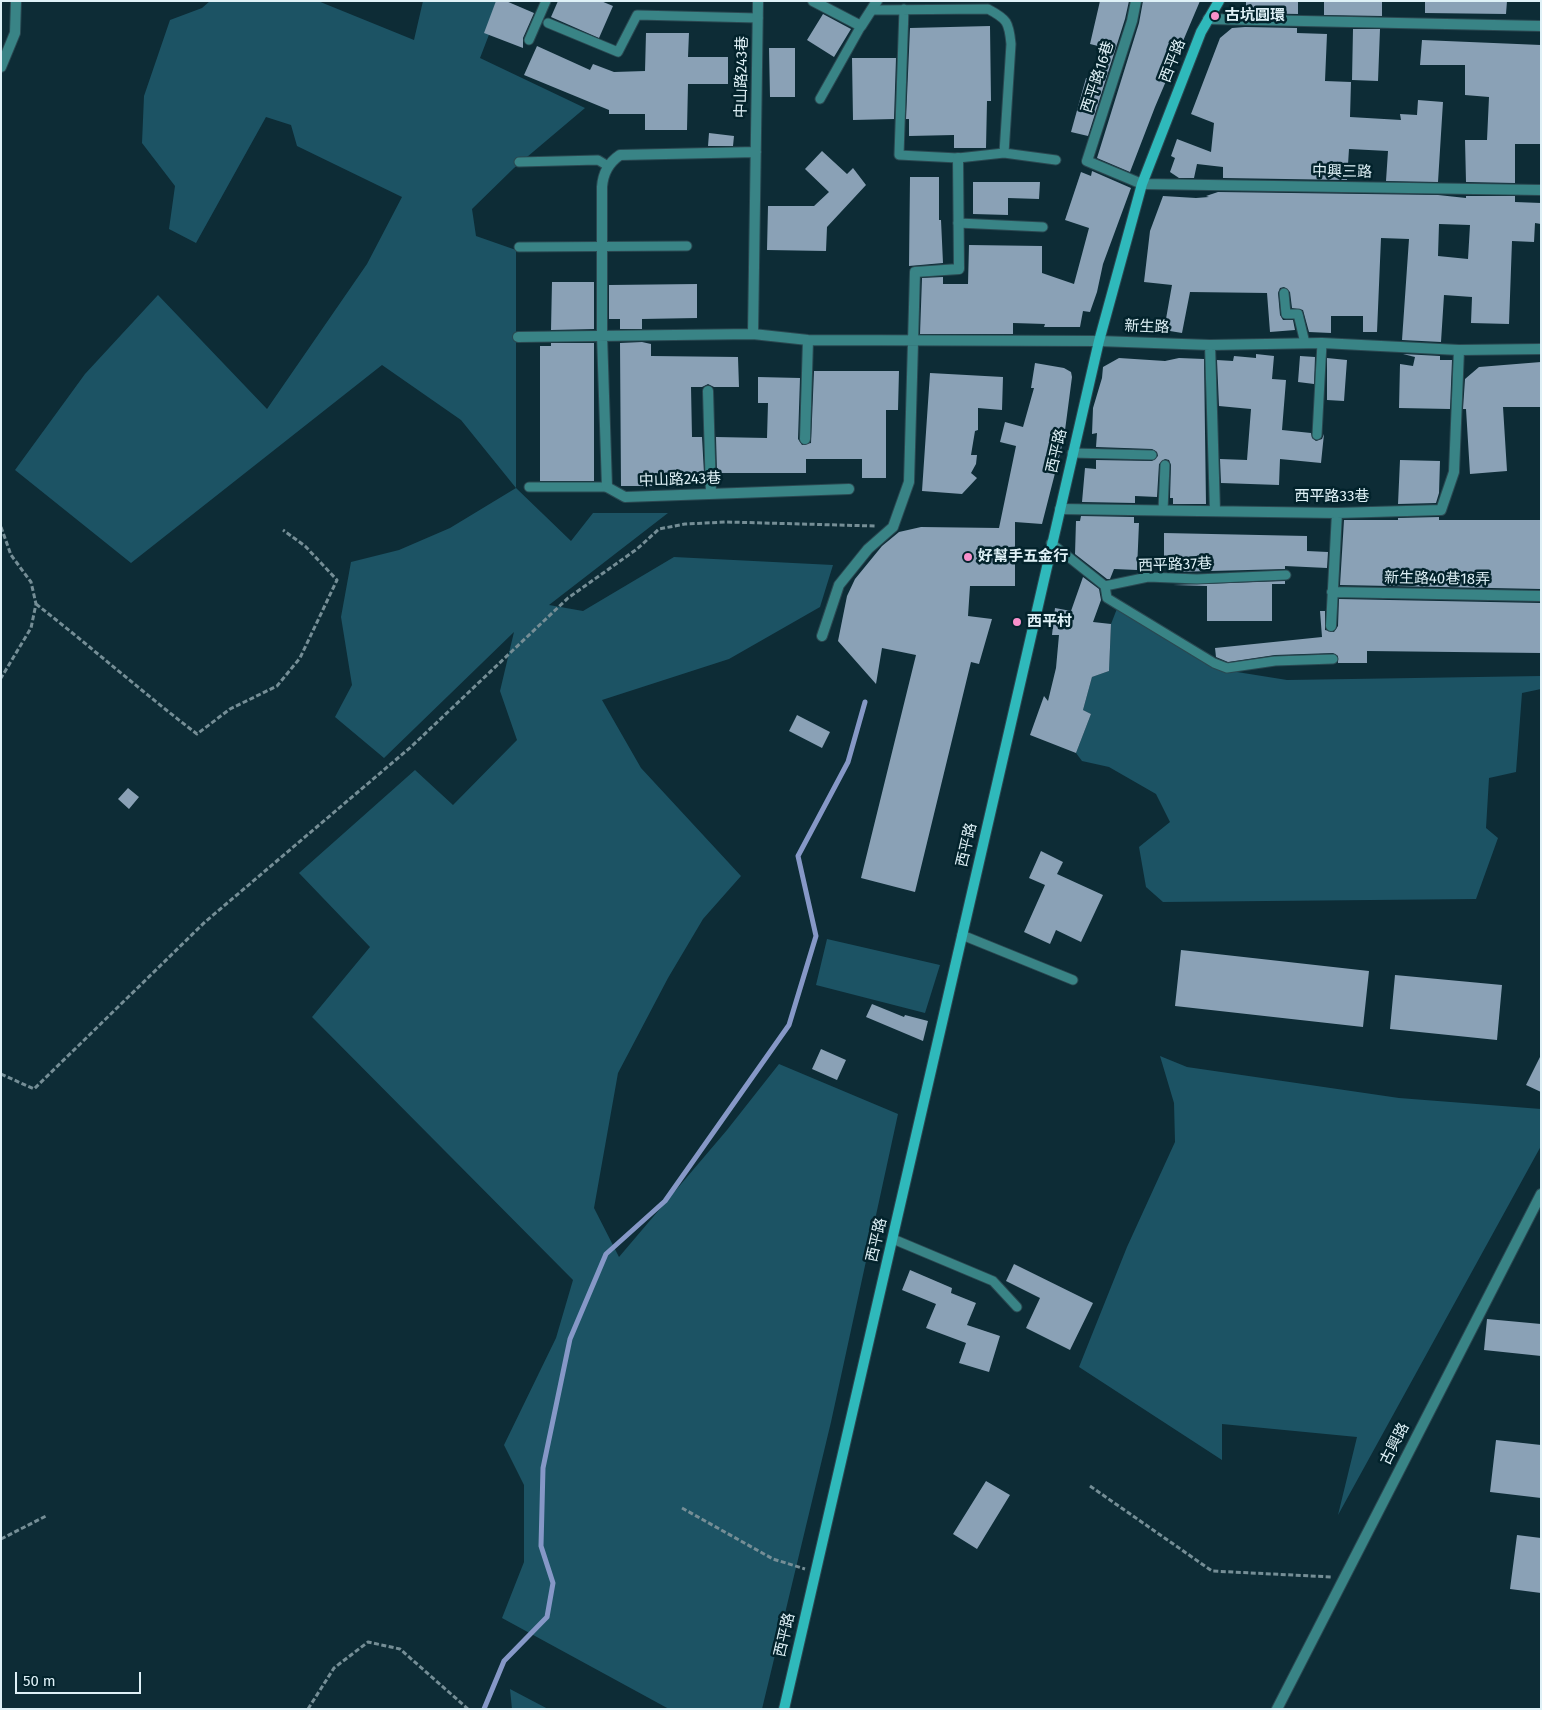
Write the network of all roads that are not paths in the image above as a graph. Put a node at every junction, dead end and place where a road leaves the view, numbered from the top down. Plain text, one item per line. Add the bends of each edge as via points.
1 (16, 1) edge
2 (546, 1) edge
3 (758, 1) edge
4 (813, 1) edge
5 (1136, 1) edge
6 (1219, 1) edge
7 (874, 6) edge
8 (904, 10) junction
9 (758, 18) junction
10 (1208, 19) junction
11 (548, 24) dead end
12 (861, 26) junction
13 (1541, 26) edge
14 (530, 40) dead end
15 (1, 67) edge
16 (820, 100) dead end
17 (756, 152) junction
18 (1004, 153) junction
19 (958, 158) junction
20 (1056, 160) dead end
21 (520, 162) dead end
22 (608, 166) junction
23 (1142, 184) junction
24 (1541, 190) edge
25 (958, 223) junction
26 (1043, 227) dead end
27 (602, 246) junction
28 (687, 246) dead end
29 (519, 247) dead end
30 (1284, 293) dead end
31 (753, 334) junction
32 (602, 335) junction
33 (518, 337) dead end
34 (808, 340) junction
35 (912, 341) junction
36 (1099, 341) junction
37 (1305, 343) junction
38 (1322, 343) junction
39 (1210, 345) junction
40 (1541, 348) edge
41 (1459, 350) junction
42 (708, 391) dead end
43 (1317, 435) dead end
44 (805, 439) dead end
45 (1072, 453) junction
46 (1152, 455) dead end
47 (1166, 466) dead end
48 (607, 486) junction
49 (529, 487) dead end
50 (849, 489) dead end
51 (711, 494) junction
52 (1060, 509) junction
53 (1163, 510) junction
54 (1215, 511) junction
55 (1337, 513) junction
56 (1051, 544) junction
57 (1286, 575) dead end
58 (1105, 586) junction
59 (1332, 592) junction
60 (1541, 596) edge
61 (1331, 626) dead end
62 (822, 636) dead end
63 (1333, 658) dead end
64 (962, 935) junction
65 (1073, 980) dead end
66 (1541, 1194) edge
67 (893, 1239) junction
68 (1017, 1307) dead end
69 (784, 1709) edge
70 (1277, 1709) edge

1 - 15 street via 15,34
2 - 14 lane
3 - 9 street, 中山路243巷
4 - 12 street
5 - 23 street, 西平路16巷 via 1087,161
6 - 10 main road, 西平路
7 - 8 lane
7 - 12 street
8 - 18 lane via 988,9 1004,17 1011,44
8 - 19 lane via 899,155
9 - 11 lane via 637,16 618,52
9 - 17 street, 中山路243巷
10 - 13 street
10 - 23 main road, 西平路
12 - 16 lane
17 - 22 street via 620,155
17 - 31 street, 中山路243巷
18 - 19 lane
18 - 20 lane
19 - 25 street
21 - 22 lane via 598,160
22 - 27 street via 602,180
23 - 24 street, 中興三路
23 - 36 main road, 西平路
25 - 26 lane
25 - 35 street via 959,269 915,272
27 - 28 lane
27 - 29 lane
27 - 32 street
30 - 37 lane via 1286,314 1298,314
31 - 32 street
31 - 34 street, 新生路
32 - 33 street
32 - 48 street
34 - 35 street, 新生路
34 - 44 street
35 - 36 street, 新生路
35 - 62 street via 909,482 893,527 868,549 839,585
36 - 39 street, 新生路
36 - 45 main road, 西平路
37 - 38 street, 新生路
37 - 39 street, 新生路
38 - 41 street, 新生路
38 - 43 lane
39 - 54 street
40 - 41 street, 新生路
41 - 55 street, 西平路33巷 via 1454,472 1441,510
42 - 51 street
45 - 46 lane
45 - 52 main road, 西平路
47 - 53 lane
48 - 49 lane
48 - 51 street, 中山路243巷 via 625,497
50 - 51 street, 中山路243巷
52 - 53 street, 西平路33巷
52 - 56 main road, 西平路
53 - 54 street, 西平路33巷
54 - 55 street, 西平路33巷
55 - 59 street
56 - 58 lane
56 - 64 main road, 西平路
57 - 58 lane, 西平路37巷 via 1197,579 1148,577
58 - 63 lane via 1107,598 1227,668
59 - 60 street, 新生路40巷18弄
59 - 61 street
64 - 65 lane
64 - 67 main road, 西平路
66 - 70 street, 古興路
67 - 68 lane via 993,1281
67 - 69 main road, 西平路

